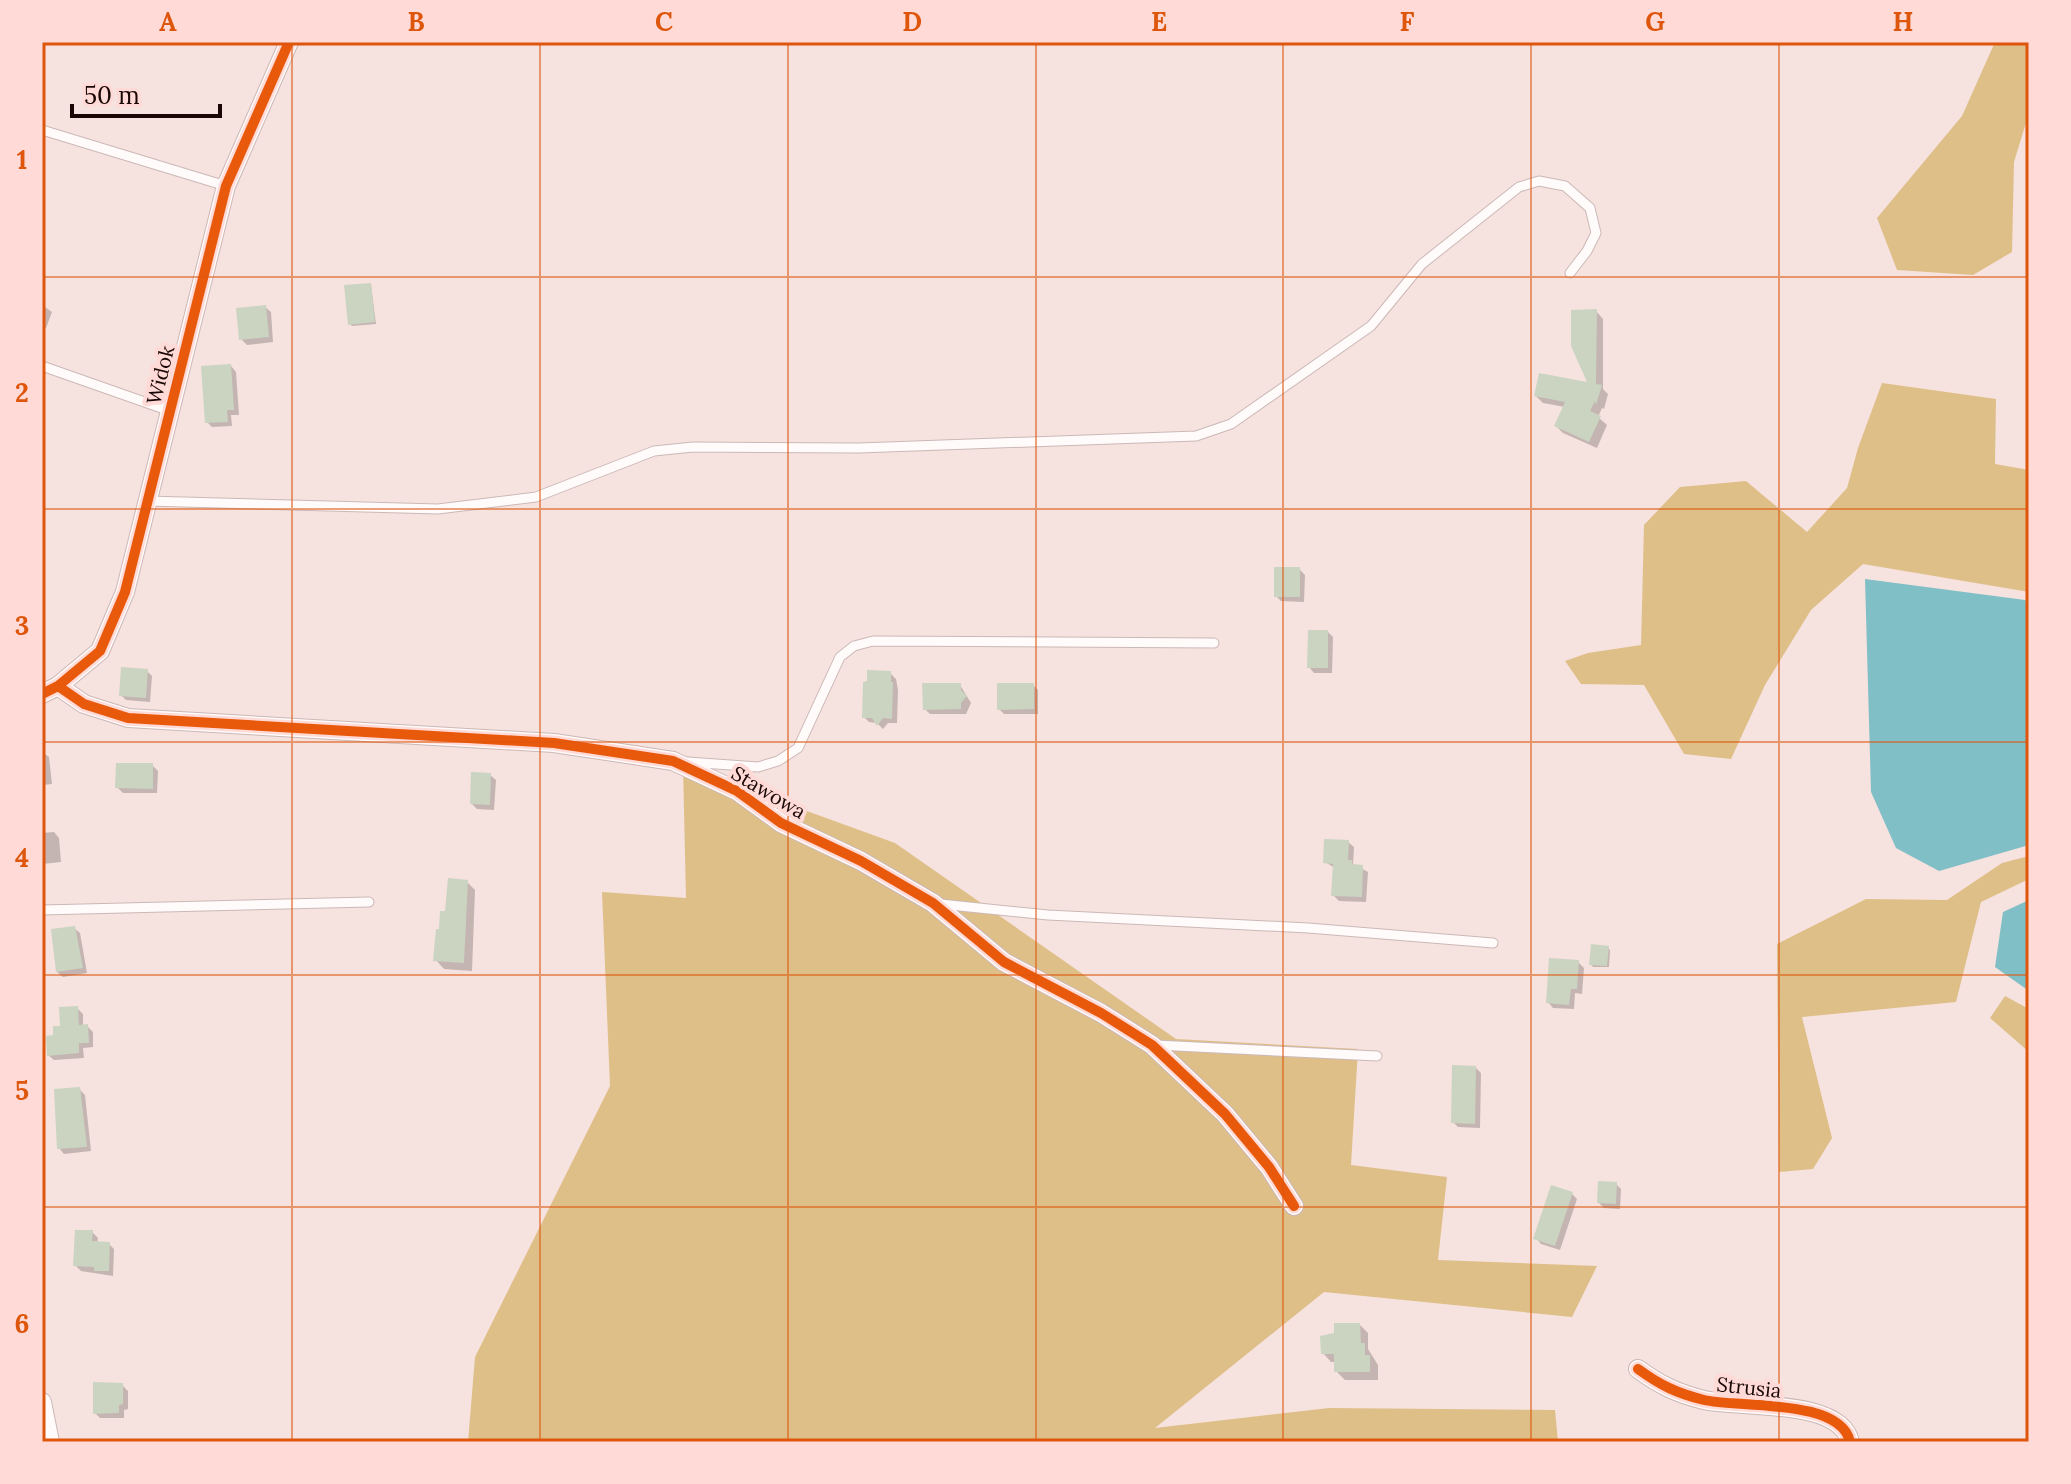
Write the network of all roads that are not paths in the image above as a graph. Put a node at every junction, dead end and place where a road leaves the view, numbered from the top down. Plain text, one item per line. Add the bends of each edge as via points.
1 (289, 42) edge
2 (42, 130) edge
3 (226, 186) junction
4 (1570, 273) dead end
5 (42, 366) edge
6 (170, 411) junction
7 (147, 501) junction
8 (1214, 643) dead end
9 (50, 690) edge
10 (673, 761) junction
11 (369, 902) dead end
12 (933, 903) junction
13 (42, 910) edge
14 (1493, 943) dead end
15 (1152, 1045) junction
16 (1377, 1056) dead end
17 (1294, 1206) dead end
18 (1638, 1369) dead end
19 (42, 1402) edge
20 (50, 1442) edge
21 (1850, 1442) edge

1 - 3 street, Widok
2 - 3 lane
3 - 6 street, Widok
4 - 7 lane via 1596,233 1590,208 1565,186 1539,181 1519,187 1422,264 1371,326 1231,424 1196,436 859,448 693,447 654,451 536,497 438,509
5 - 6 lane
6 - 7 street, Widok
7 - 9 street, Widok via 125,592 100,651
8 - 10 lane via 873,641 840,657 798,748 778,761 758,767
9 - 10 street, Stawowa via 128,718 554,743
10 - 12 street, Stawowa via 737,791 781,823
11 - 13 lane
12 - 14 lane
12 - 15 street, Stawowa via 1004,962
15 - 16 lane
15 - 17 street, Stawowa via 1225,1114
18 - 21 street, Strusia via 1665,1388 1707,1400 1832,1418
19 - 20 street

